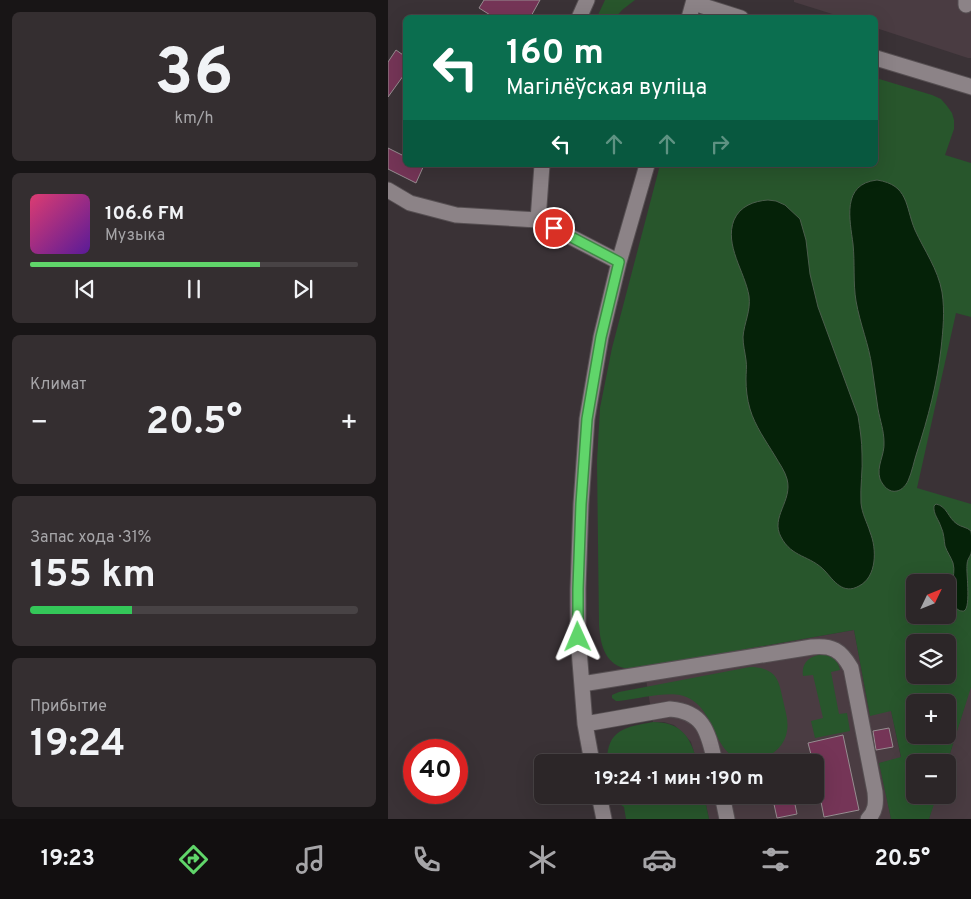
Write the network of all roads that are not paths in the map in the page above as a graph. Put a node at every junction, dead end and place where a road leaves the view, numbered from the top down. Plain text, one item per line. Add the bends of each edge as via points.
1 (587, 0) edge
2 (692, 7) edge
3 (580, 15) edge
4 (728, 15) edge
5 (878, 59) edge
6 (972, 86) edge
7 (542, 167) edge
8 (646, 167) edge
9 (388, 190) edge
10 (538, 220) junction
11 (619, 262) junction
12 (582, 684) junction
13 (585, 724) junction
14 (591, 754) edge
15 (713, 754) edge
16 (601, 804) edge
17 (724, 804) edge
18 (604, 819) edge
19 (727, 819) edge
20 (868, 819) edge

1 - 3 street
2 - 4 street
5 - 6 street
7 - 10 street
8 - 11 street
9 - 10 street via 410,203 456,215
10 - 11 street
11 - 12 street via 601,337 587,419 578,589
12 - 13 street
12 - 20 street via 812,647 836,650 851,668 875,792 875,808
13 - 14 street
13 - 15 street via 670,709 681,710 701,723
16 - 18 street
17 - 19 street

